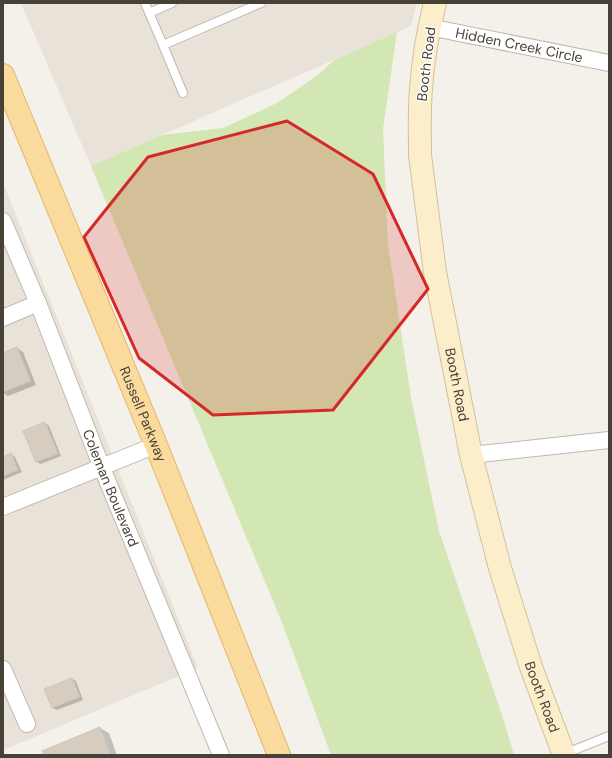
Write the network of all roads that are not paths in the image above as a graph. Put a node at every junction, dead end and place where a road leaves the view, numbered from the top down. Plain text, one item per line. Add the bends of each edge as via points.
1 (145, 3) edge
2 (172, 3) edge
3 (435, 3) edge
4 (257, 4) edge
5 (149, 13) junction
6 (430, 27) junction
7 (163, 45) junction
8 (609, 63) edge
9 (3, 75) edge
10 (183, 93) dead end
11 (3, 221) edge
12 (38, 303) junction
13 (3, 318) edge
14 (609, 440) edge
15 (156, 445) junction
16 (471, 455) junction
17 (102, 468) junction
18 (3, 507) edge
19 (3, 669) edge
20 (27, 724) dead end
21 (609, 736) edge
22 (221, 755) edge
23 (279, 755) edge
24 (563, 755) edge

1 - 5 lane
2 - 5 lane
3 - 6 street, Booth Road
4 - 7 lane
5 - 7 lane
6 - 8 street, Hidden Creek Circle
6 - 16 street, Booth Road via 421,89 420,154 435,272
7 - 10 lane
9 - 15 main road, Russell Parkway
11 - 12 street, Coleman Boulevard
12 - 13 street
12 - 17 street, Coleman Boulevard
14 - 16 street
15 - 17 street
15 - 23 main road, Russell Parkway
16 - 24 street, Booth Road via 500,568 531,667
17 - 18 street
17 - 22 street, Coleman Boulevard
19 - 20 street
21 - 24 lane

